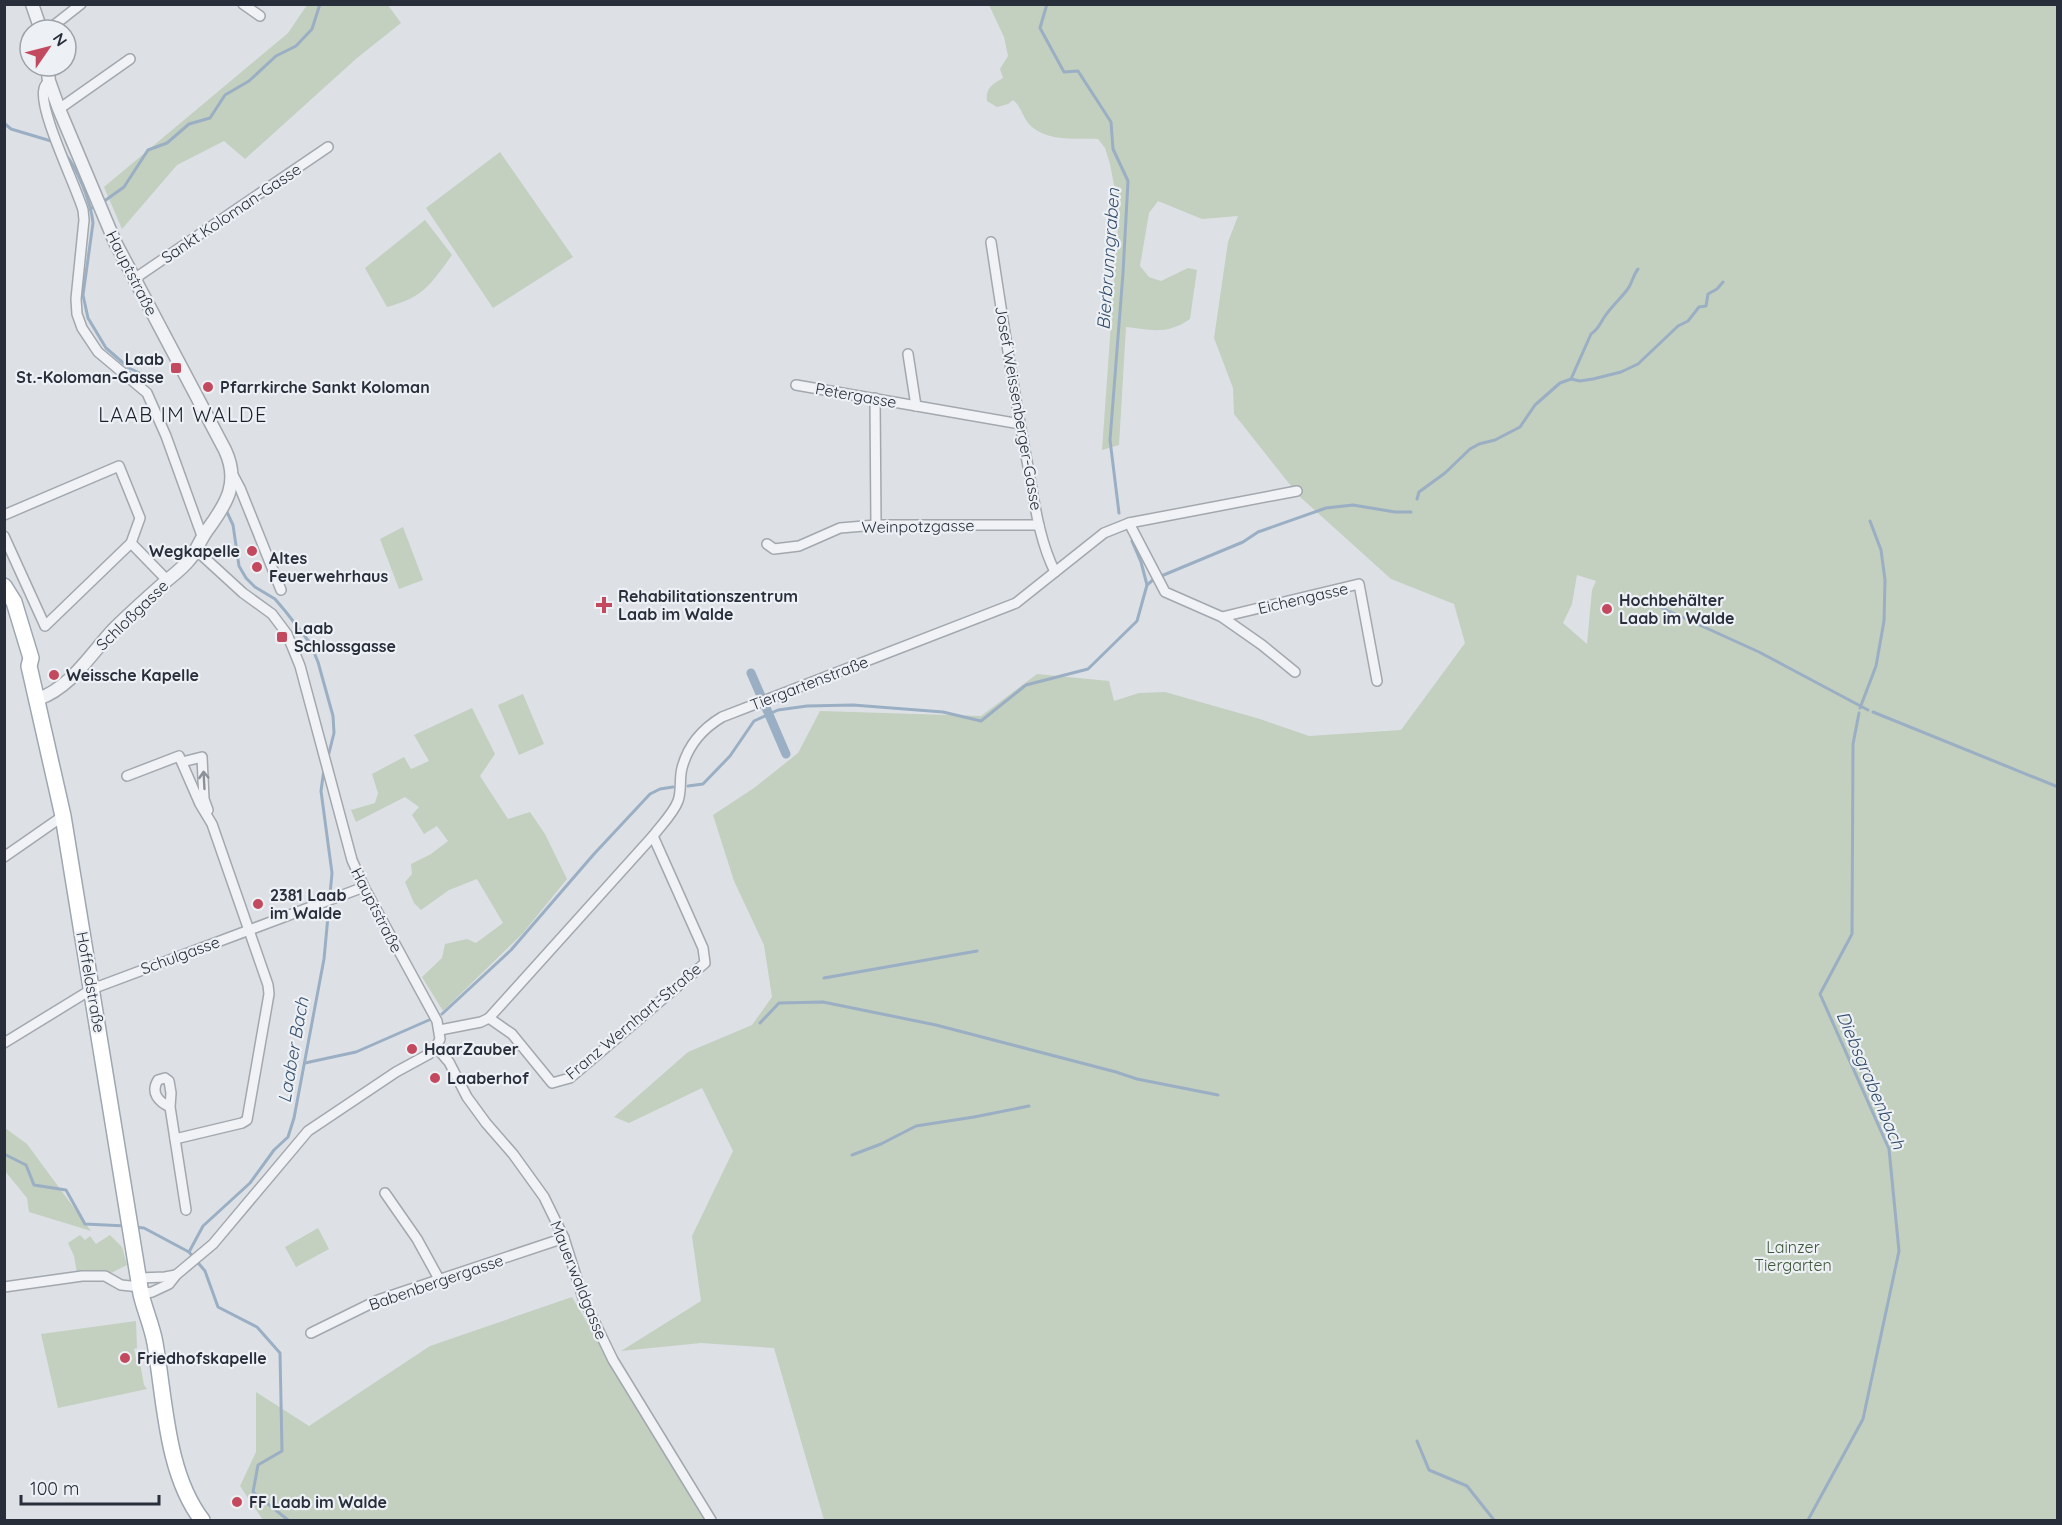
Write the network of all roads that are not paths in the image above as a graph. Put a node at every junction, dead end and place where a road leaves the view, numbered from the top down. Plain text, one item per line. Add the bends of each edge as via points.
1 (81, 4) edge
2 (243, 4) edge
3 (260, 16) dead end
4 (63, 18) edge
5 (130, 59) dead end
6 (49, 78) edge
7 (49, 81) junction
8 (59, 109) junction
9 (328, 147) dead end
10 (991, 242) dead end
11 (134, 279) junction
12 (908, 354) dead end
13 (796, 385) dead end
14 (874, 398) junction
15 (916, 406) junction
16 (1020, 424) junction
17 (232, 473) junction
18 (1297, 491) dead end
19 (4, 515) edge
20 (1129, 523) junction
21 (876, 525) junction
22 (1039, 525) junction
23 (4, 536) edge
24 (202, 536) junction
25 (130, 543) junction
26 (767, 544) dead end
27 (196, 550) junction
28 (1055, 572) junction
29 (167, 580) junction
30 (4, 588) edge
31 (281, 590) dead end
32 (1222, 617) junction
33 (1294, 672) dead end
34 (1377, 681) dead end
35 (38, 699) junction
36 (182, 762) junction
37 (127, 776) dead end
38 (63, 816) junction
39 (212, 824) junction
40 (652, 836) junction
41 (4, 857) edge
42 (364, 887) junction
43 (247, 930) junction
44 (92, 989) junction
45 (489, 1018) junction
46 (440, 1030) junction
47 (4, 1043) edge
48 (436, 1047) junction
49 (170, 1107) dead end
50 (176, 1139) junction
51 (385, 1193) dead end
52 (186, 1210) dead end
53 (564, 1238) junction
54 (176, 1275) junction
55 (439, 1279) junction
56 (4, 1287) edge
57 (141, 1290) junction
58 (311, 1333) dead end
59 (202, 1521) edge
60 (711, 1521) edge

1 - 4 street
2 - 3 street
5 - 8 street
6 - 7 street, Hauptstraße
7 - 8 street, Hauptstraße
7 - 24 street via 44,88 45,103 83,210 77,314 98,352 147,393
8 - 11 street, Hauptstraße
9 - 11 street, Sankt Koloman-Gasse
10 - 16 street, Josef Weissenberger-Gasse
11 - 17 street, Hauptstraße via 225,450
12 - 15 street, Petergasse
13 - 14 street, Petergasse
14 - 15 street, Petergasse
14 - 21 street
15 - 16 street, Petergasse
16 - 22 street, Josef Weissenberger-Gasse
17 - 24 street, Hauptstraße via 228,498
17 - 31 street, Hauptstraße
18 - 20 street, Tiergartenstraße
19 - 25 street via 119,466 141,518
20 - 28 street, Tiergartenstraße via 1104,533
20 - 32 street via 1165,592
21 - 22 street, Weinpotzgasse
21 - 26 street, Weinpotzgasse via 840,528 799,546 774,549
22 - 28 street, Josef Weissenberger-Gasse
23 - 25 street via 45,626
24 - 27 street, Hauptstraße
25 - 29 street
27 - 29 street, Schloßgasse
27 - 42 street, Hauptstraße via 281,622 300,666 351,860
28 - 40 street, Tiergartenstraße via 1016,603 733,712 706,726 681,769 678,801
29 - 35 street, Schloßgasse via 114,629 65,684
30 - 35 main road, Hoffeldstraße via 6,605
32 - 33 street
32 - 34 street, Eichengasse via 1359,584
35 - 38 main road, Hoffeldstraße
36 - 37 street via 179,756
36 - 39 street
39 -> 36 street via 204,800 202,757
38 - 41 street
38 - 44 main road, Hoffeldstraße
39 - 43 street
40 - 45 street, Tiergartenstraße
40 - 45 street, Franz Wernhart-Straße via 703,948 705,963 570,1078 552,1083 512,1034
42 - 43 street, Schulgasse
42 - 46 street, Hauptstraße
43 - 44 street, Schulgasse
43 - 50 street via 266,976 269,994 249,1116 242,1123
44 - 47 street, Schulgasse
44 - 57 main road, Hoffeldstraße
45 - 46 street
46 - 48 street
48 - 53 street, Mauerwaldgasse via 449,1062 467,1097 544,1197
48 - 54 street via 308,1131 213,1244
49 - 50 street
50 - 52 street
51 - 55 street
53 - 55 street, Babenbergergasse
53 - 60 street, Mauerwaldgasse via 583,1298 613,1360
54 - 57 street
54 - 57 street via 169,1284 152,1292
55 - 58 street, Babenbergergasse via 378,1300
56 - 57 street via 105,1276
57 - 59 main road, Hoffeldstraße via 141,1319 156,1390 163,1402 181,1481

